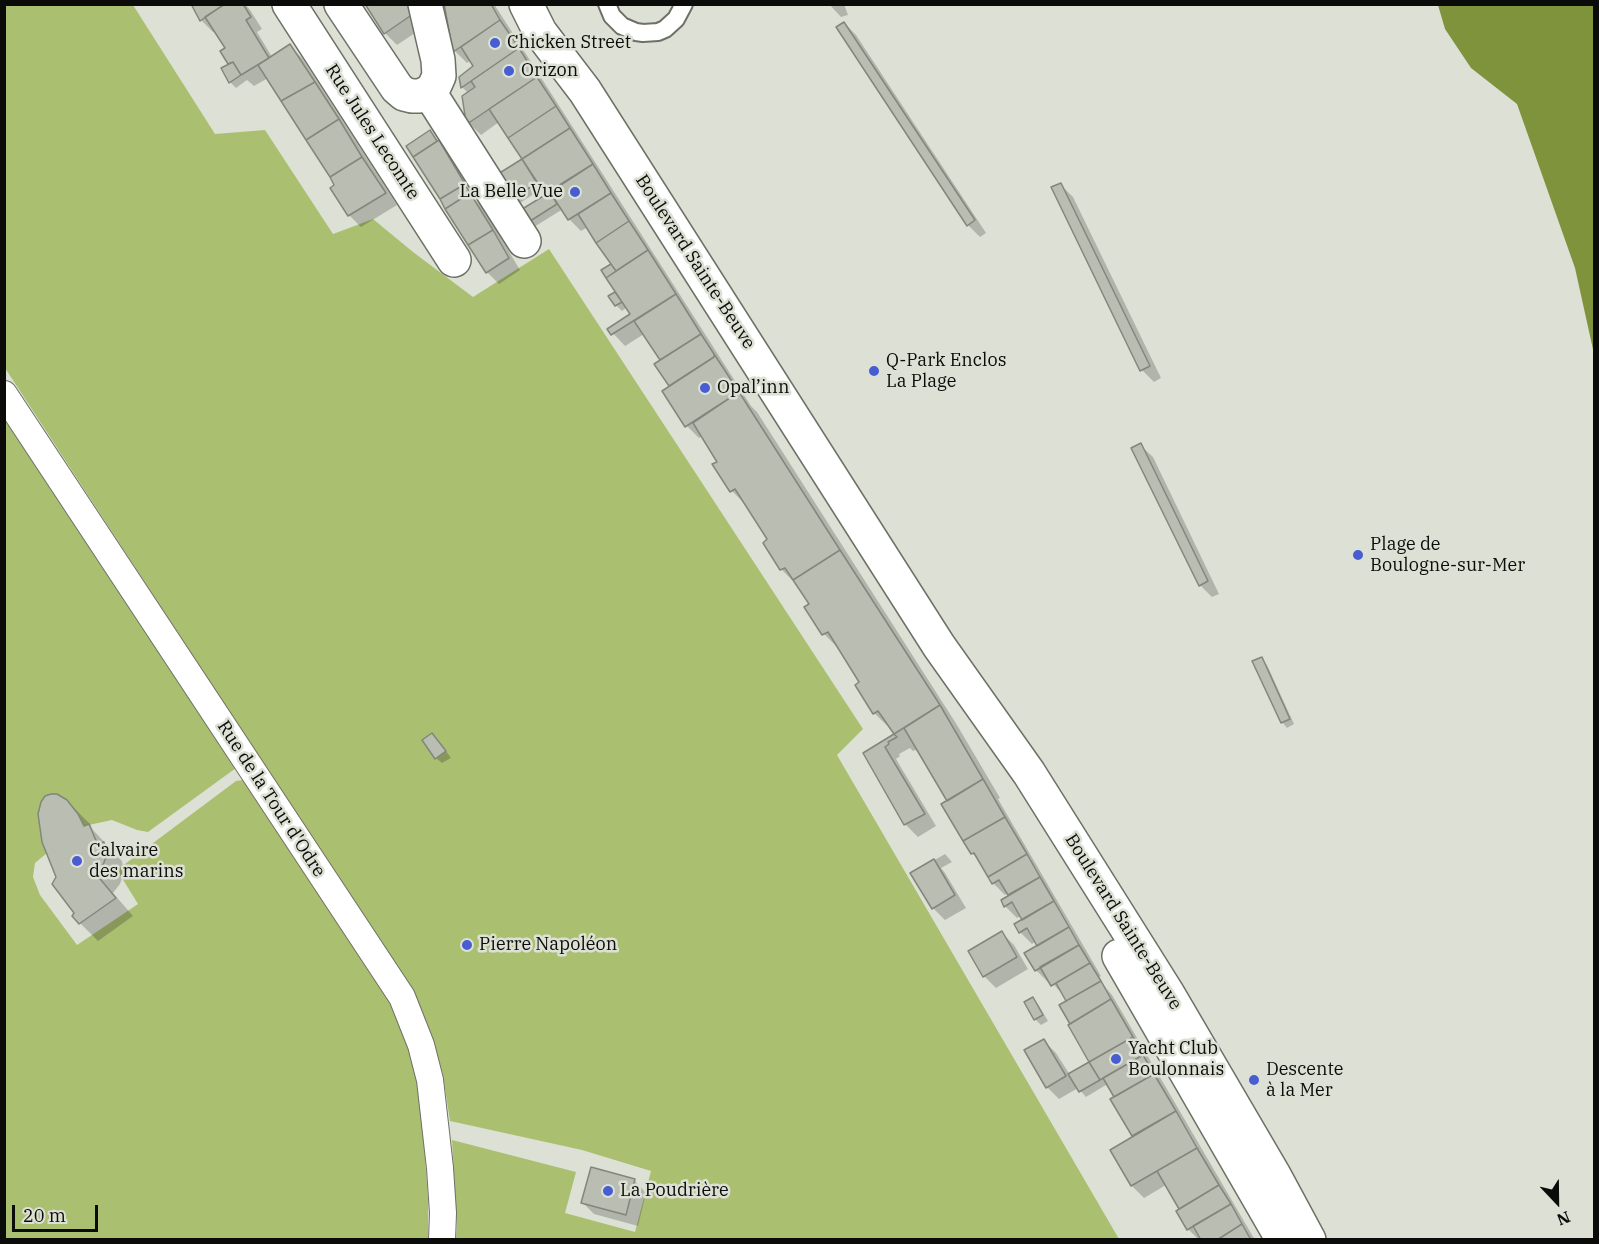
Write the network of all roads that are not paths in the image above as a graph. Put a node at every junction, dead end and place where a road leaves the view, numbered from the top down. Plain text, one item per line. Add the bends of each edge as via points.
1 (289, 4) edge
2 (341, 4) edge
3 (425, 4) edge
4 (526, 4) edge
5 (549, 4) edge
6 (607, 4) edge
7 (684, 4) edge
8 (585, 91) junction
9 (429, 92) junction
10 (524, 241) dead end
11 (454, 260) dead end
12 (4, 393) edge
13 (939, 646) junction
14 (442, 1239) edge
15 (1283, 1239) edge
16 (1309, 1239) edge

1 - 11 main road, Rue Jules Lecomte
2 - 9 main road via 397,88 412,96
3 - 9 main road via 438,68 438,81
4 - 8 main road, Boulevard Sainte-Beuve via 546,40
5 - 8 main road, Boulevard Sainte-Beuve
6 - 7 lane via 622,26 643,33 664,29 676,19
8 - 13 main road, Boulevard Sainte-Beuve
9 - 10 main road
12 - 14 street, Rue de la Tour d'Odre via 402,997 422,1045 430,1080 440,1168
13 - 15 main road, Boulevard Sainte-Beuve via 1014,784 1131,976
13 - 16 main road, Boulevard Sainte-Beuve via 1029,773 1138,945

